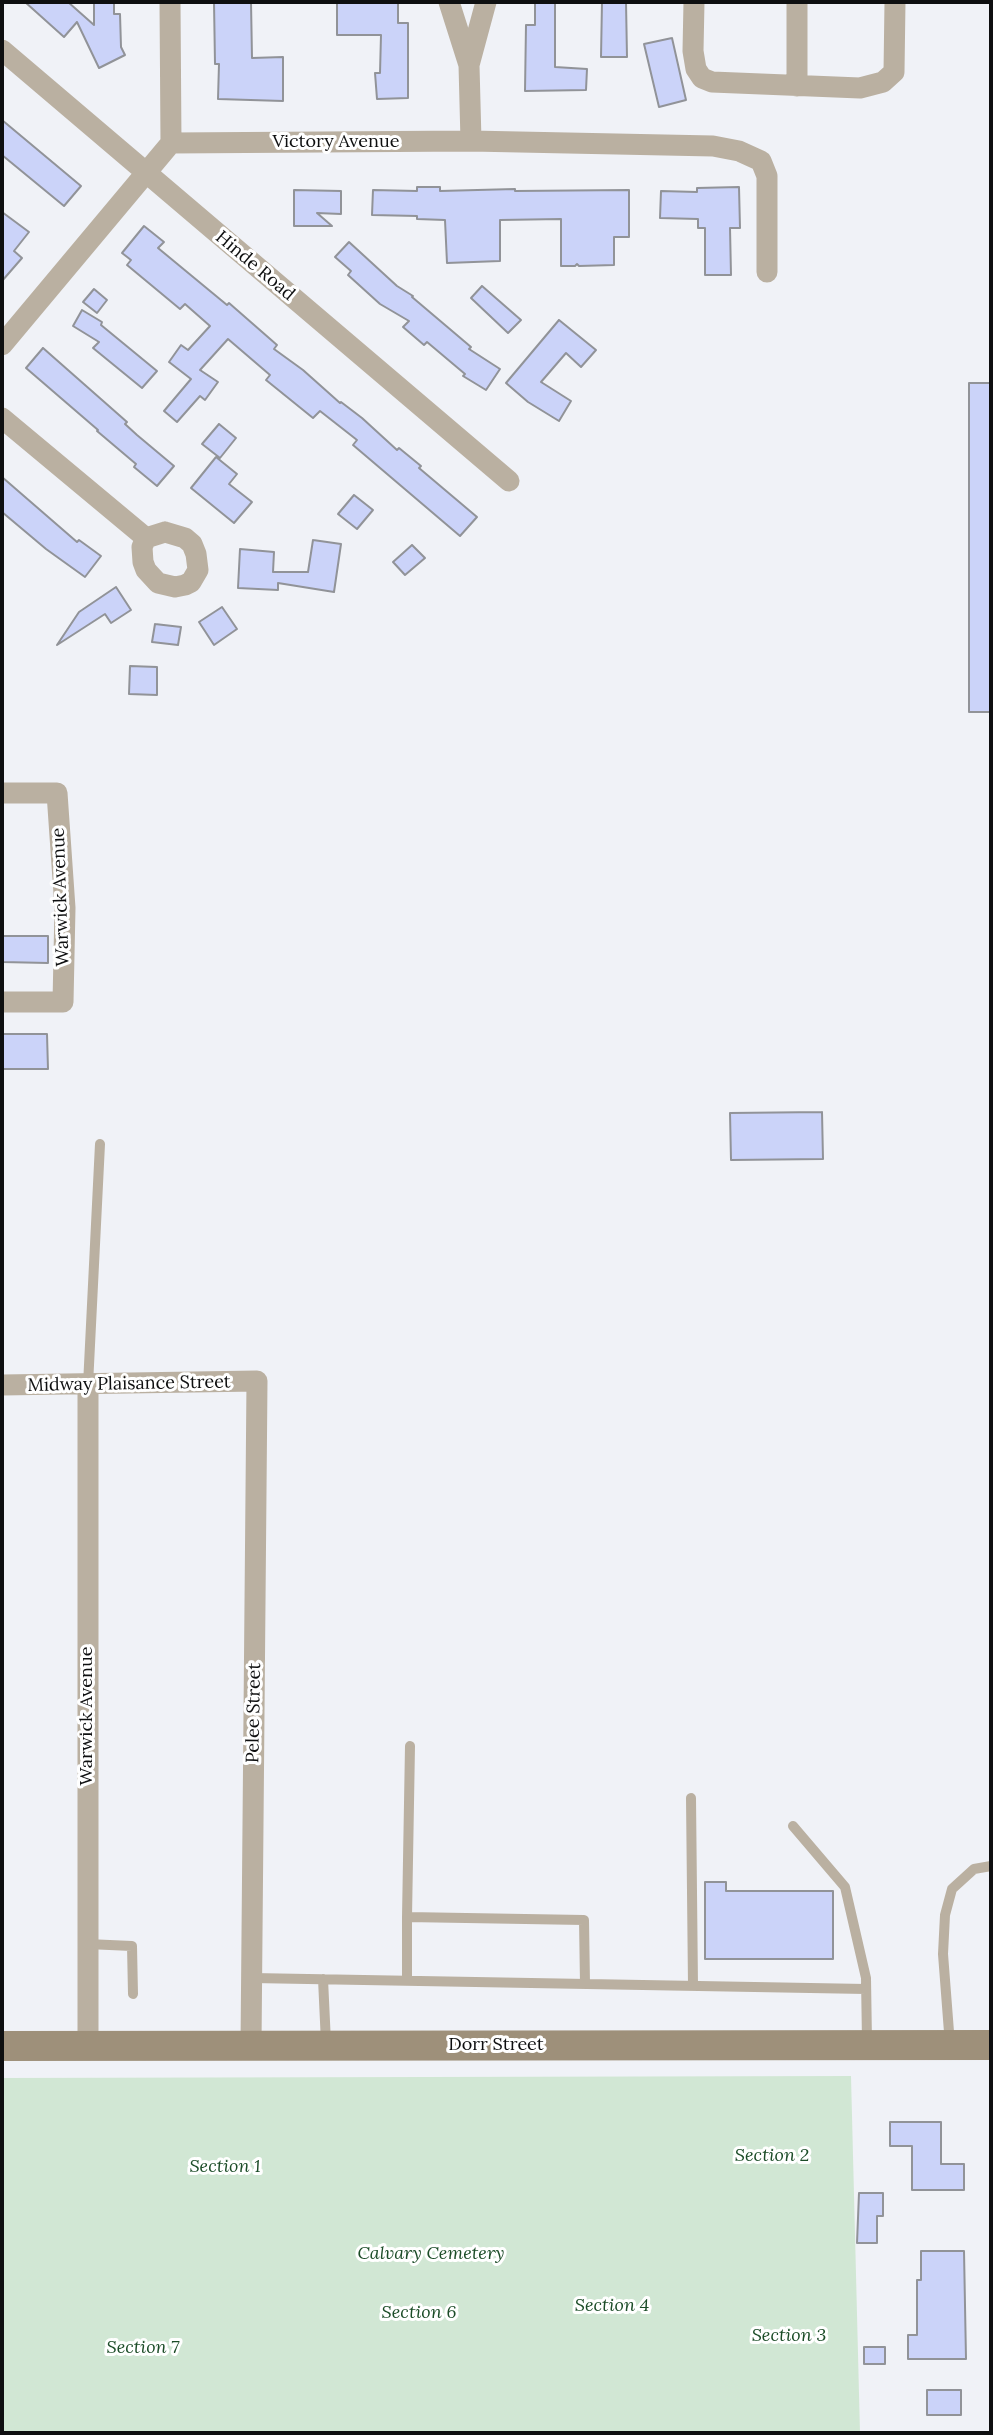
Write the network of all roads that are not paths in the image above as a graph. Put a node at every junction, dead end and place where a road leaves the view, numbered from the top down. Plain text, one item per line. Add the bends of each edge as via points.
1 (170, 2) edge
2 (449, 2) edge
3 (486, 2) edge
4 (694, 2) edge
5 (797, 2) edge
6 (895, 2) edge
7 (2, 50) edge
8 (469, 65) junction
9 (797, 86) junction
10 (471, 141) junction
11 (171, 144) junction
12 (146, 174) junction
13 (767, 272) dead end
14 (2, 345) edge
15 (2, 418) edge
16 (509, 481) dead end
17 (146, 538) dead end
18 (2, 793) edge
19 (2, 1002) edge
20 (100, 1144) dead end
21 (257, 1381) joint
22 (2, 1385) edge
23 (88, 1385) junction
24 (410, 1746) dead end
25 (691, 1798) dead end
26 (793, 1826) dead end
27 (991, 1866) edge
28 (407, 1917) junction
29 (87, 1944) junction
30 (251, 1978) junction
31 (323, 1979) junction
32 (407, 1980) junction
33 (585, 1984) junction
34 (693, 1986) junction
35 (866, 1989) junction
36 (132, 1994) dead end
37 (251, 2045) junction
38 (326, 2045) junction
39 (867, 2045) junction
40 (951, 2045) junction
41 (991, 2045) edge
42 (2, 2046) edge
43 (88, 2046) junction

1 - 11 street
2 - 8 street
3 - 8 street
4 - 9 street via 693,51 702,78
5 - 9 street
6 - 9 street via 894,72 883,82 860,88
7 - 12 street, Hinde Road
8 - 10 street
10 - 11 street, Victory Avenue
10 - 13 street, Victory Avenue via 713,146 739,151 761,161 767,176
11 - 12 street
12 - 14 street
12 - 16 street, Hinde Road
15 - 17 street
18 - 19 street, Warwick Avenue via 58,793 65,908 63,1002
20 - 23 lane
21 - 23 street, Midway Plaisance Street
21 - 30 street, Pelee Street
22 - 23 street, Midway Plaisance Street
23 - 29 street, Warwick Avenue
24 - 28 lane
25 - 34 lane
26 - 35 lane via 845,1887
27 - 40 lane via 974,1870 952,1889 945,1915 943,1954
28 - 32 lane
28 - 33 lane via 584,1920
29 - 36 lane via 132,1946
29 - 43 street, Warwick Avenue
30 - 31 lane
30 - 37 street, Pelee Street
31 - 32 lane
31 - 38 lane
32 - 33 lane
33 - 34 lane
34 - 35 lane
35 - 39 lane
37 - 38 main road, Dorr Street
37 - 43 main road, Dorr Street
38 - 39 main road, Dorr Street
39 - 40 main road, Dorr Street
40 - 41 main road, Dorr Street
42 - 43 main road, Dorr Street

